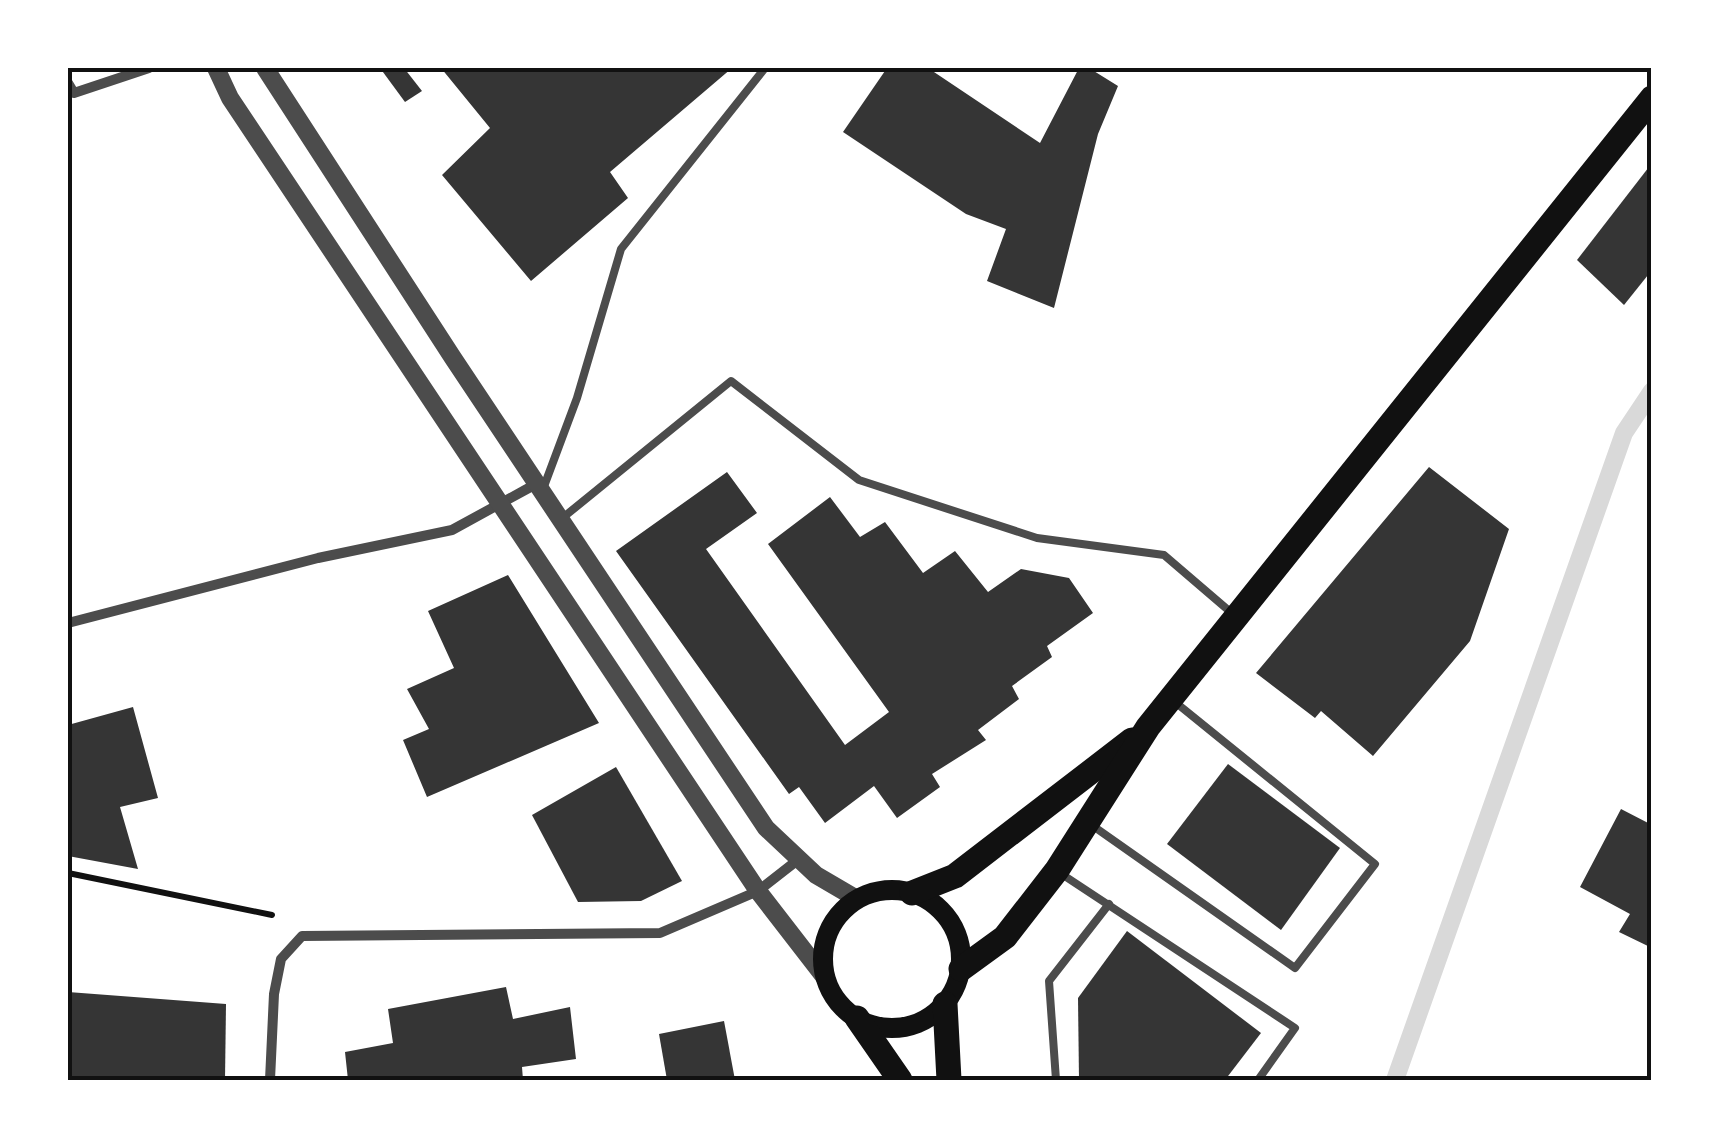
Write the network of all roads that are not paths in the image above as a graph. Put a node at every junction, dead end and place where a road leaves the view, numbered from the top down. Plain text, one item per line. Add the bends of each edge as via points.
1 (148, 68) edge
2 (216, 68) edge
3 (266, 68) edge
4 (765, 68) edge
5 (68, 83) edge
6 (1652, 98) edge
7 (539, 488) junction
8 (497, 504) junction
9 (560, 520) junction
10 (1236, 618) junction
11 (68, 623) edge
12 (1171, 699) junction
13 (1148, 727) junction
14 (1088, 823) junction
15 (799, 859) junction
16 (1057, 870) junction
17 (758, 891) junction
18 (912, 893) junction
19 (856, 899) junction
20 (1109, 904) junction
21 (961, 969) junction
22 (826, 979) junction
23 (946, 1004) junction
24 (857, 1018) junction
25 (270, 1080) edge
26 (900, 1080) edge
27 (950, 1080) edge
28 (1056, 1080) edge
29 (1258, 1080) edge

1 - 5 street via 74,93
2 - 8 street
3 - 7 street
4 - 7 lane via 622,249 576,398
6 - 10 main road
7 - 8 street
7 - 9 street
8 - 11 street via 452,530
8 - 17 street
9 - 10 lane via 731,381 859,480 1037,538 1164,555
9 - 15 street via 766,828
10 - 12 main road
12 - 13 main road
12 - 14 lane via 1374,864 1295,968
13 - 14 main road
13 - 18 main road via 955,876
14 - 16 main road
15 - 17 street
15 - 19 street
16 - 20 lane
16 - 21 main road via 1005,938
17 - 22 street
17 - 25 street via 660,932 302,936 281,959
18 - 19 main road via 884,890
18 - 21 main road via 945,914 961,949
19 - 22 main road via 828,933
20 - 28 lane via 1048,981
20 - 29 lane via 1295,1028
21 - 23 main road
22 - 24 main road
23 - 24 main road via 895,1028
23 - 27 main road
24 - 26 main road

